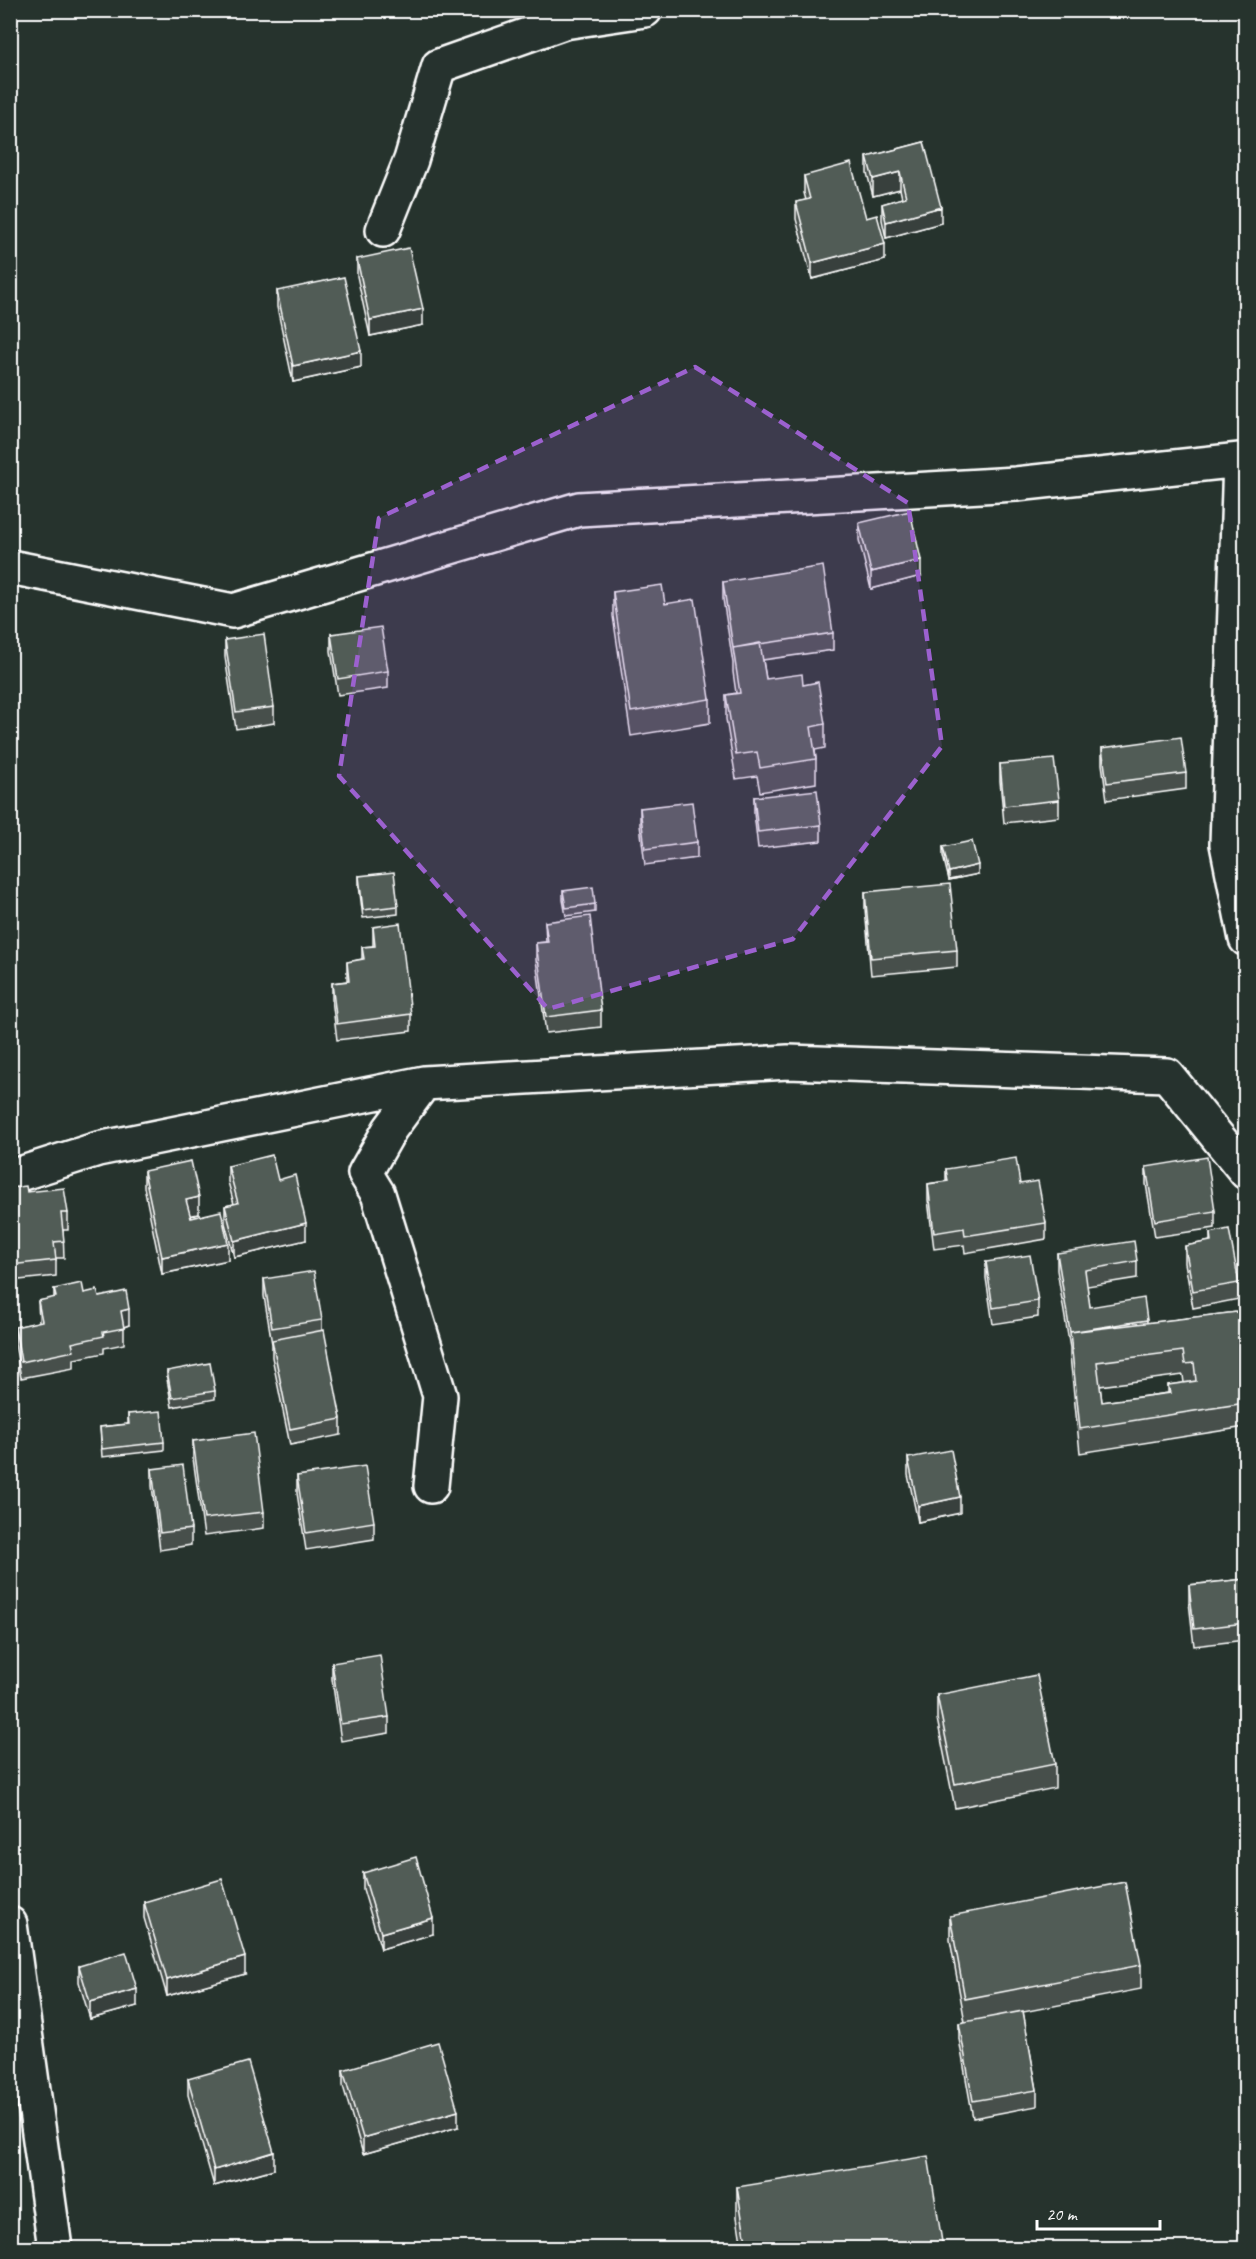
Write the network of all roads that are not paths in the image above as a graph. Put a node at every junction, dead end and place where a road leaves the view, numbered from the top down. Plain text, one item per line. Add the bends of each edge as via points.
1 (645, 10) edge
2 (383, 230) dead end
3 (1243, 460) edge
4 (10, 567) edge
5 (1245, 939) edge
6 (424, 1083) junction
7 (1245, 1172) edge
8 (10, 1178) edge
9 (432, 1486) dead end
10 (10, 1924) edge
11 (56, 2248) edge

1 - 2 street via 564,22 439,66 411,160
3 - 4 street via 1016,484 579,509 233,611
3 - 5 street via 1227,844
6 - 7 street via 788,1062 1167,1075
6 - 8 street via 98,1149
6 - 9 street via 390,1129 366,1173 378,1194 440,1396
10 - 11 street

